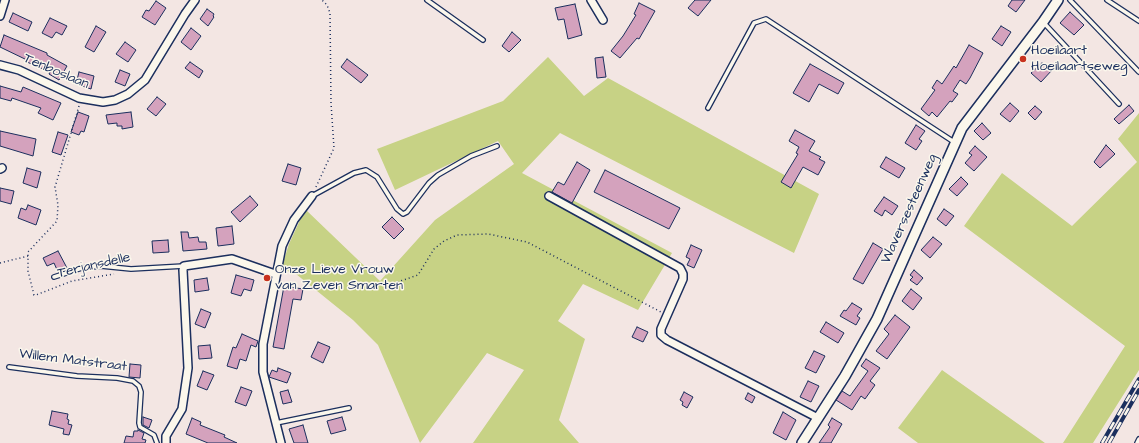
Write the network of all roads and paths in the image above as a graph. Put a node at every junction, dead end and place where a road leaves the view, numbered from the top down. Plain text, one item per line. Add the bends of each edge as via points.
1 (5, 0) edge
2 (195, 0) edge
3 (322, 0) edge
4 (426, 0) edge
5 (591, 0) edge
6 (1058, 0) edge
7 (1070, 0) edge
8 (1107, 0) edge
9 (0, 16) edge
10 (603, 20) dead end
11 (1044, 22) junction
12 (1139, 22) edge
13 (483, 40) dead end
14 (0, 65) edge
15 (1139, 72) edge
16 (81, 99) junction
17 (1119, 104) dead end
18 (708, 108) dead end
19 (954, 142) junction
20 (497, 146) dead end
21 (312, 196) junction
22 (549, 196) dead end
23 (28, 256) junction
24 (0, 263) edge
25 (184, 266) junction
26 (118, 273) dead end
27 (275, 274) junction
28 (54, 277) dead end
29 (386, 286) dead end
30 (667, 315) junction
31 (9, 367) dead end
32 (349, 408) dead end
33 (818, 418) junction
34 (276, 424) junction
35 (1139, 439) edge
36 (157, 443) edge
37 (166, 443) edge
38 (281, 443) edge
39 (802, 443) edge
40 (1137, 443) edge

1 - 9 street
2 - 16 street, Tenboslaan via 138,88 115,100 103,102
3 - 21 path via 330,13 334,148
4 - 13 lane
5 - 10 street
6 - 11 street, Waversesteenweg
7 - 15 lane
8 - 12 lane
11 - 17 lane
11 - 19 street, Waversesteenweg via 969,118
14 - 16 street, Tenboslaan via 19,70
16 - 23 path via 57,174 57,221 28,252
18 - 19 lane via 754,22 766,19
19 - 33 street, Waversesteenweg via 877,319
20 - 21 lane via 471,156 438,175 408,212 403,214 397,209 377,177 366,170 354,173
21 - 27 street via 288,231
22 - 30 street via 680,268 683,279
23 - 24 path
23 - 26 path, Terjansdelle via 28,271 34,295 72,281
25 - 27 street, Terjansdelle via 232,259
25 - 28 lane, Terjansdelle via 131,269 101,266 82,268
25 - 37 street via 188,368 182,409 166,436
27 - 34 street via 262,358
29 - 30 path via 418,275 434,249 444,241 457,235 488,234 527,242
30 - 33 street via 660,329 661,335 667,340
31 - 36 lane, Willem Matstraat via 133,381 141,392 140,427 154,436
32 - 34 lane
33 - 39 street, Waversesteenweg
34 - 38 street
35 - 40 lane

